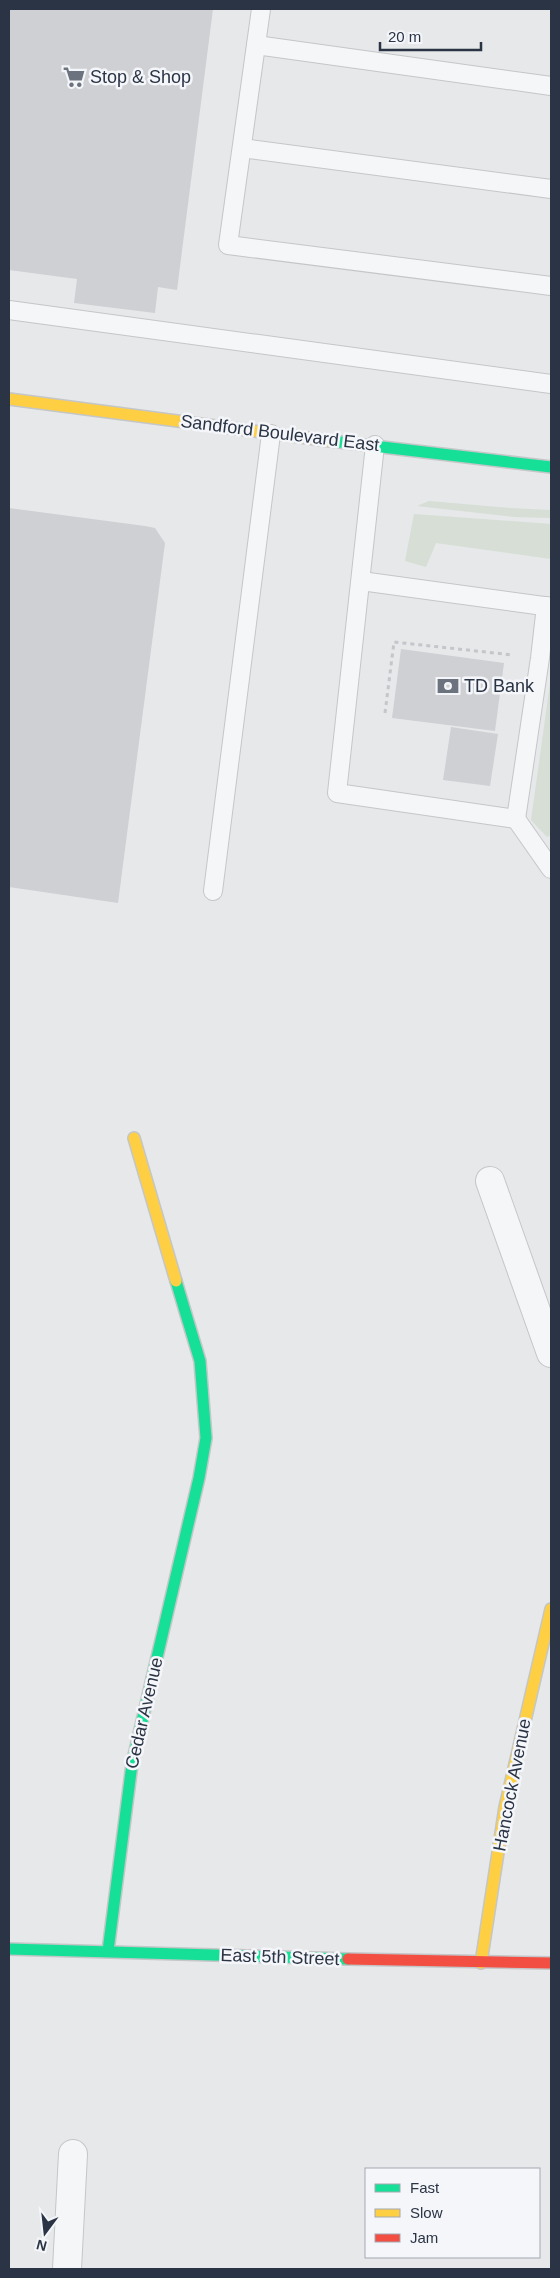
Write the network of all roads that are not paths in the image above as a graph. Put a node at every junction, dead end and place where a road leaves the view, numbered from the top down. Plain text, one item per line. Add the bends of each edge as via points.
1 (261, 9) edge
2 (256, 45) junction
3 (551, 86) edge
4 (242, 148) junction
5 (551, 189) edge
6 (551, 286) edge
7 (9, 310) edge
8 (551, 384) edge
9 (9, 399) edge
10 (271, 434) junction
11 (376, 445) junction
12 (551, 467) edge
13 (361, 582) junction
14 (549, 607) edge
15 (516, 819) junction
16 (551, 869) edge
17 (213, 891) dead end
18 (134, 1138) dead end
19 (490, 1181) dead end
20 (551, 1353) edge
21 (551, 1609) edge
22 (9, 1949) edge
23 (108, 1951) junction
24 (481, 1963) junction
25 (551, 1963) edge
26 (73, 2154) dead end
27 (67, 2269) edge

1 - 2 lane
2 - 3 lane
2 - 4 lane
4 - 5 lane
4 - 6 lane via 228,245
7 - 8 lane
9 - 10 street, Sandford Boulevard East
10 - 11 street, Sandford Boulevard East
10 - 17 lane
11 - 12 street, Sandford Boulevard East
11 - 13 lane
13 - 14 lane
13 - 15 lane via 337,793
14 - 15 lane
15 - 16 lane
18 - 23 street, Cedar Avenue via 200,1361 206,1438 132,1764
19 - 20 street
21 - 24 street, Hancock Avenue via 505,1807
22 - 23 street, East 5th Street
23 - 24 street, East 5th Street
24 - 25 street, East 5th Street
26 - 27 street

